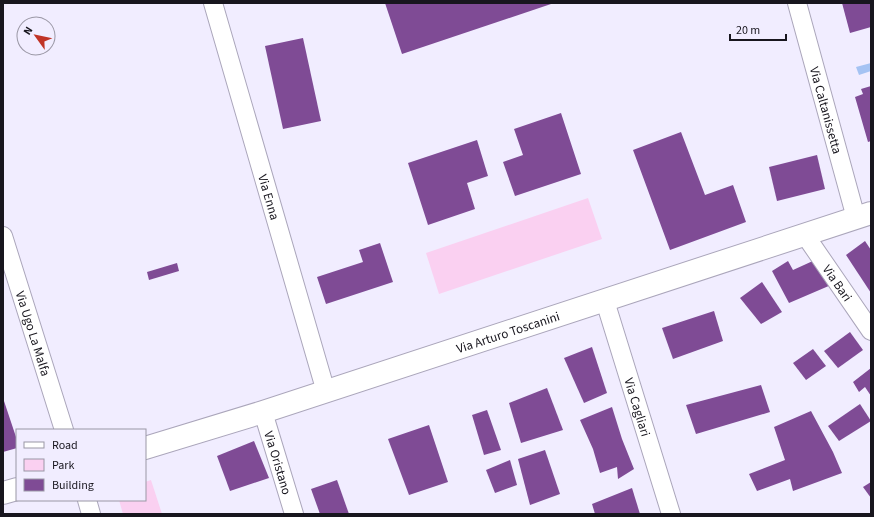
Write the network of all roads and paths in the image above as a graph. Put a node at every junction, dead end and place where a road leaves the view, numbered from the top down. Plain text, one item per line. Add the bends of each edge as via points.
1 (213, 3) edge
2 (797, 3) edge
3 (864, 216) edge
4 (805, 235) junction
5 (3, 236) edge
6 (604, 301) junction
7 (871, 331) edge
8 (326, 392) junction
9 (263, 412) junction
10 (64, 429) edge
11 (146, 448) edge
12 (16, 489) edge
13 (3, 493) edge
14 (87, 501) edge
15 (91, 514) edge
16 (294, 514) edge
17 (671, 514) edge

1 - 8 street, Via Enna
2 - 3 street, Via Caltanissetta
3 - 4 street, Via Arturo Toscanini
4 - 6 street, Via Arturo Toscanini
4 - 7 street, Via Bari
5 - 10 street, Via Ugo La Malfa
6 - 8 street, Via Arturo Toscanini
6 - 17 street, Via Cagliari
8 - 9 street, Via Arturo Toscanini
9 - 11 street, Via Arturo Toscanini
9 - 16 street, Via Oristano
12 - 13 street
14 - 15 street

